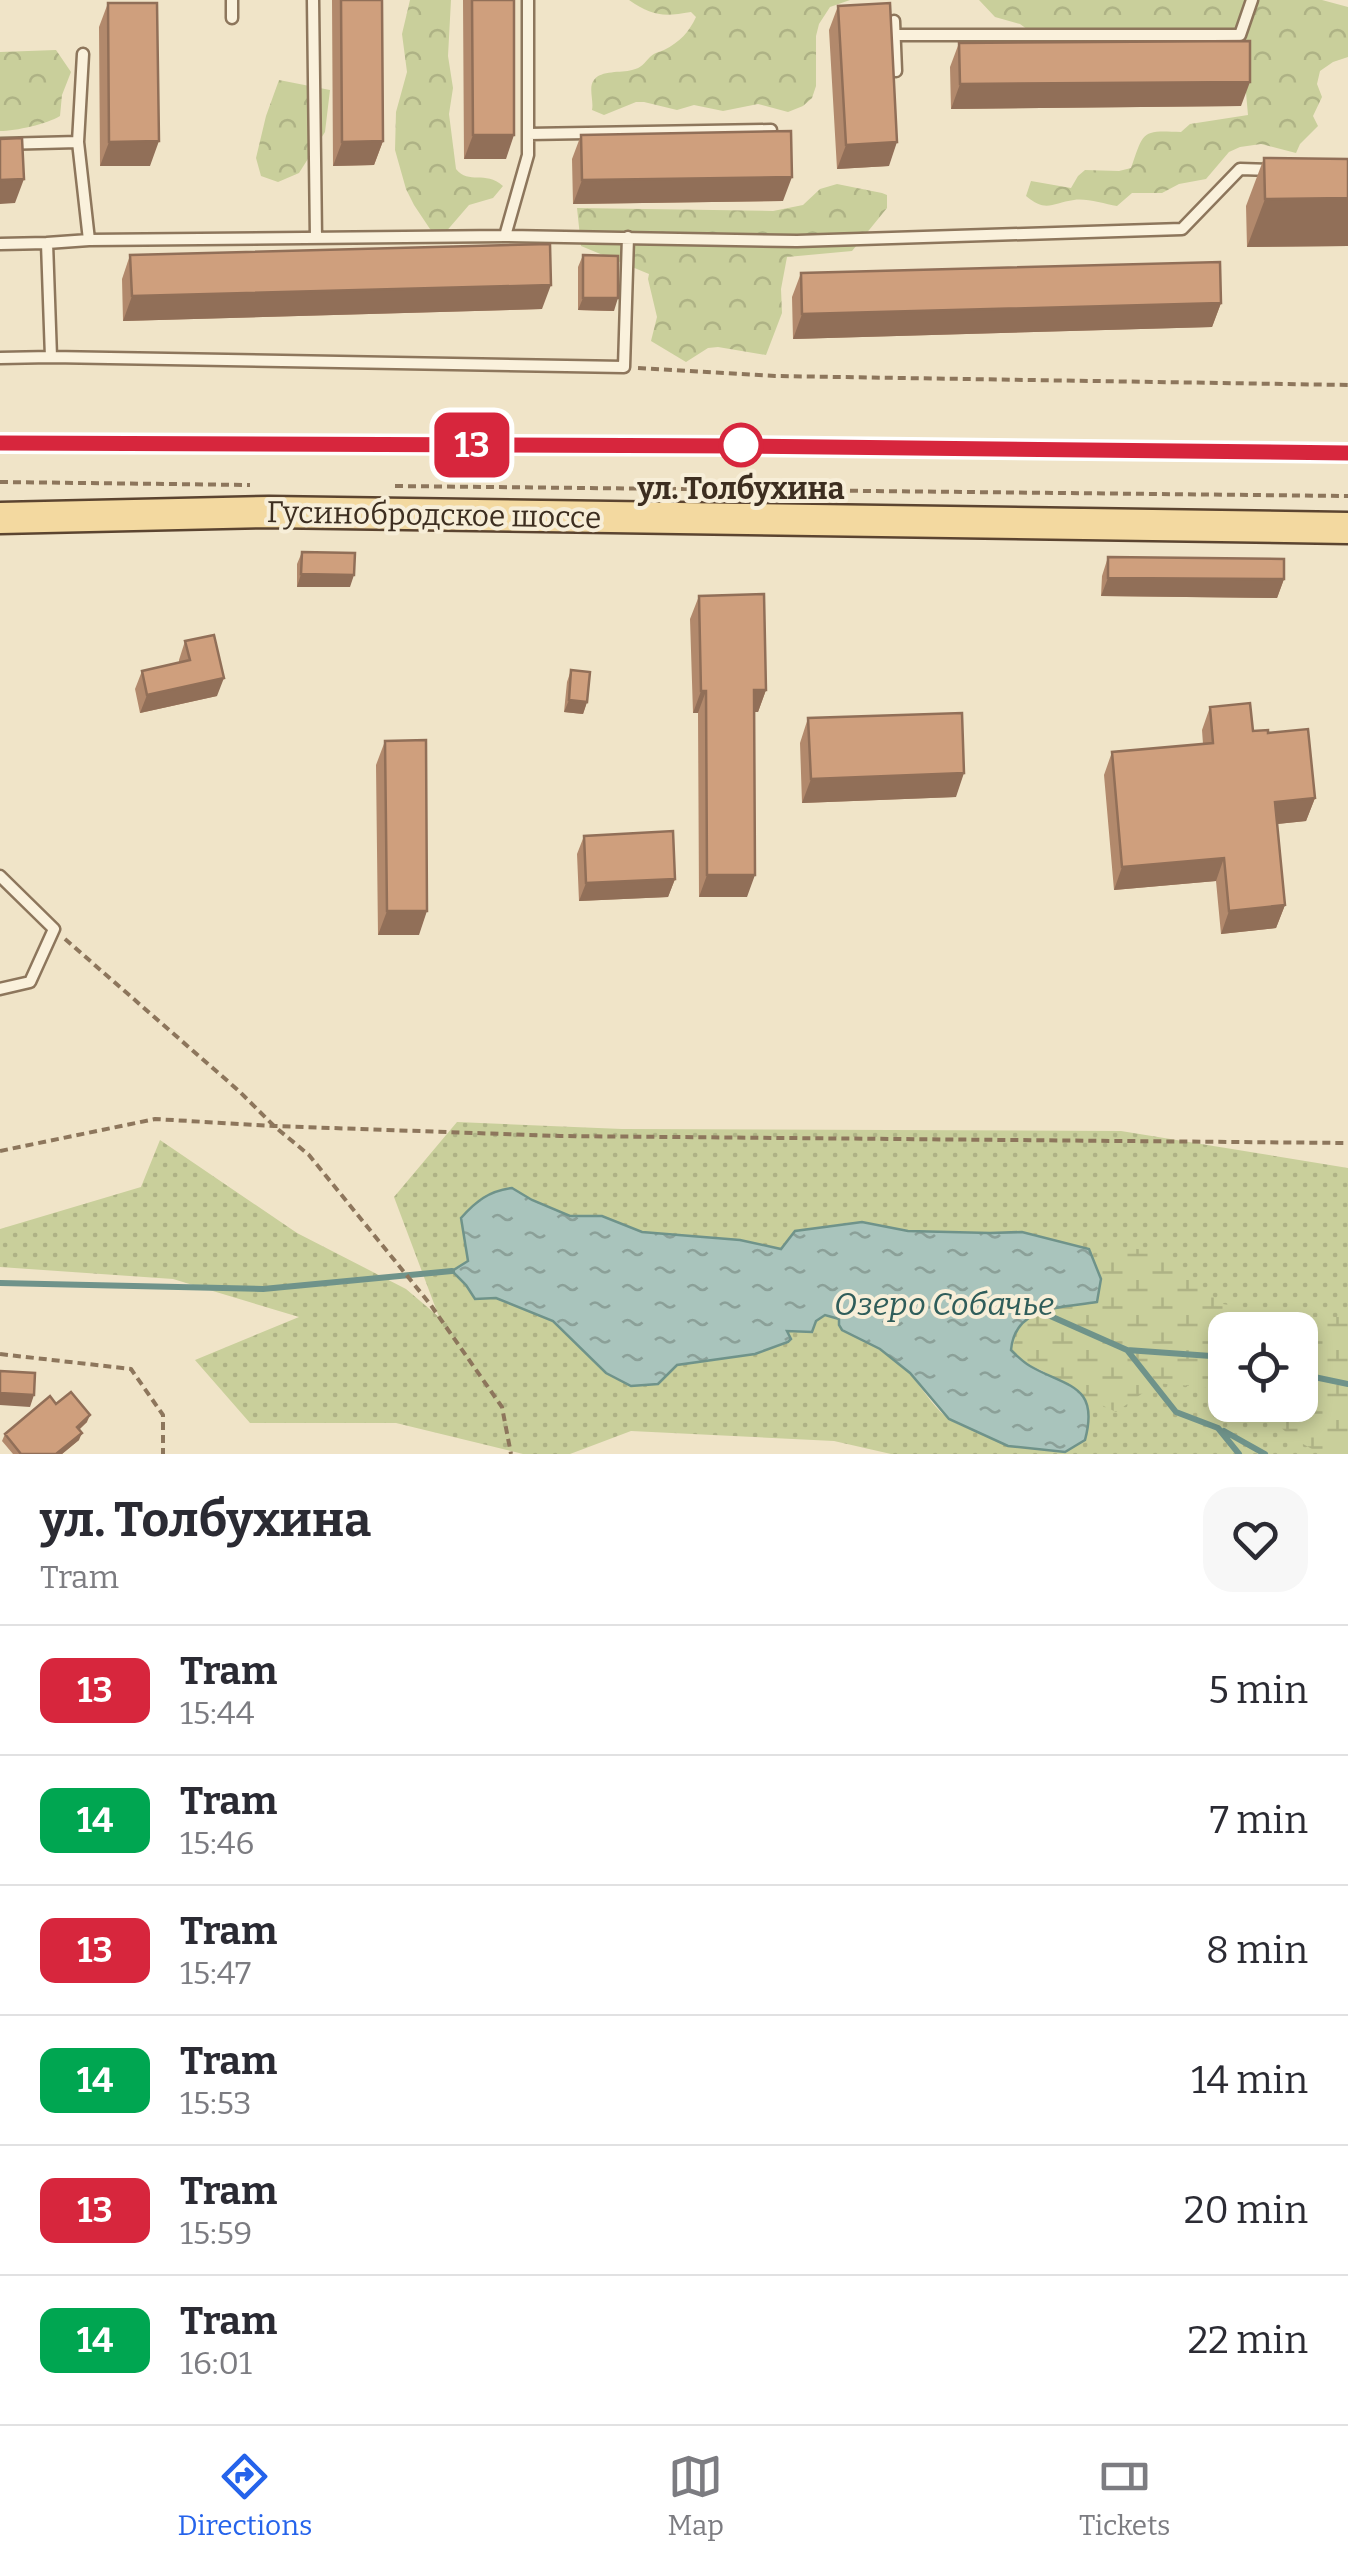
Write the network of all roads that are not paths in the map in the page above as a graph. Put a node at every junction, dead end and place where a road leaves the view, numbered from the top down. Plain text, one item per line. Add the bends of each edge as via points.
1 (232, 0) edge
2 (313, 0) edge
3 (528, 0) edge
4 (1252, 0) edge
5 (232, 18) dead end
6 (894, 21) edge
7 (895, 36) junction
8 (83, 54) dead end
9 (896, 71) edge
10 (771, 130) edge
11 (528, 134) junction
12 (78, 142) junction
13 (0, 144) edge
14 (1276, 170) edge
15 (505, 236) junction
16 (628, 237) junction
17 (316, 238) junction
18 (89, 240) junction
19 (47, 243) junction
20 (0, 244) edge
21 (51, 357) junction
22 (0, 358) edge
23 (1, 519) edge
24 (1348, 528) edge
25 (0, 876) edge
26 (0, 990) edge

1 - 5 lane
2 - 17 lane
3 - 11 lane
4 - 7 lane via 1240,35
6 - 7 lane
7 - 9 lane
8 - 12 lane
10 - 11 lane
11 - 15 lane
12 - 13 lane
12 - 18 lane
14 - 16 lane via 1240,168 1182,229 798,241
15 - 16 lane
15 - 17 lane
16 - 21 lane via 624,367
17 - 18 lane
18 - 19 lane
19 - 20 lane
19 - 21 lane
21 - 22 lane
23 - 24 main road, Гусинобродское шоссе via 269,512
25 - 26 lane via 54,929 30,982

